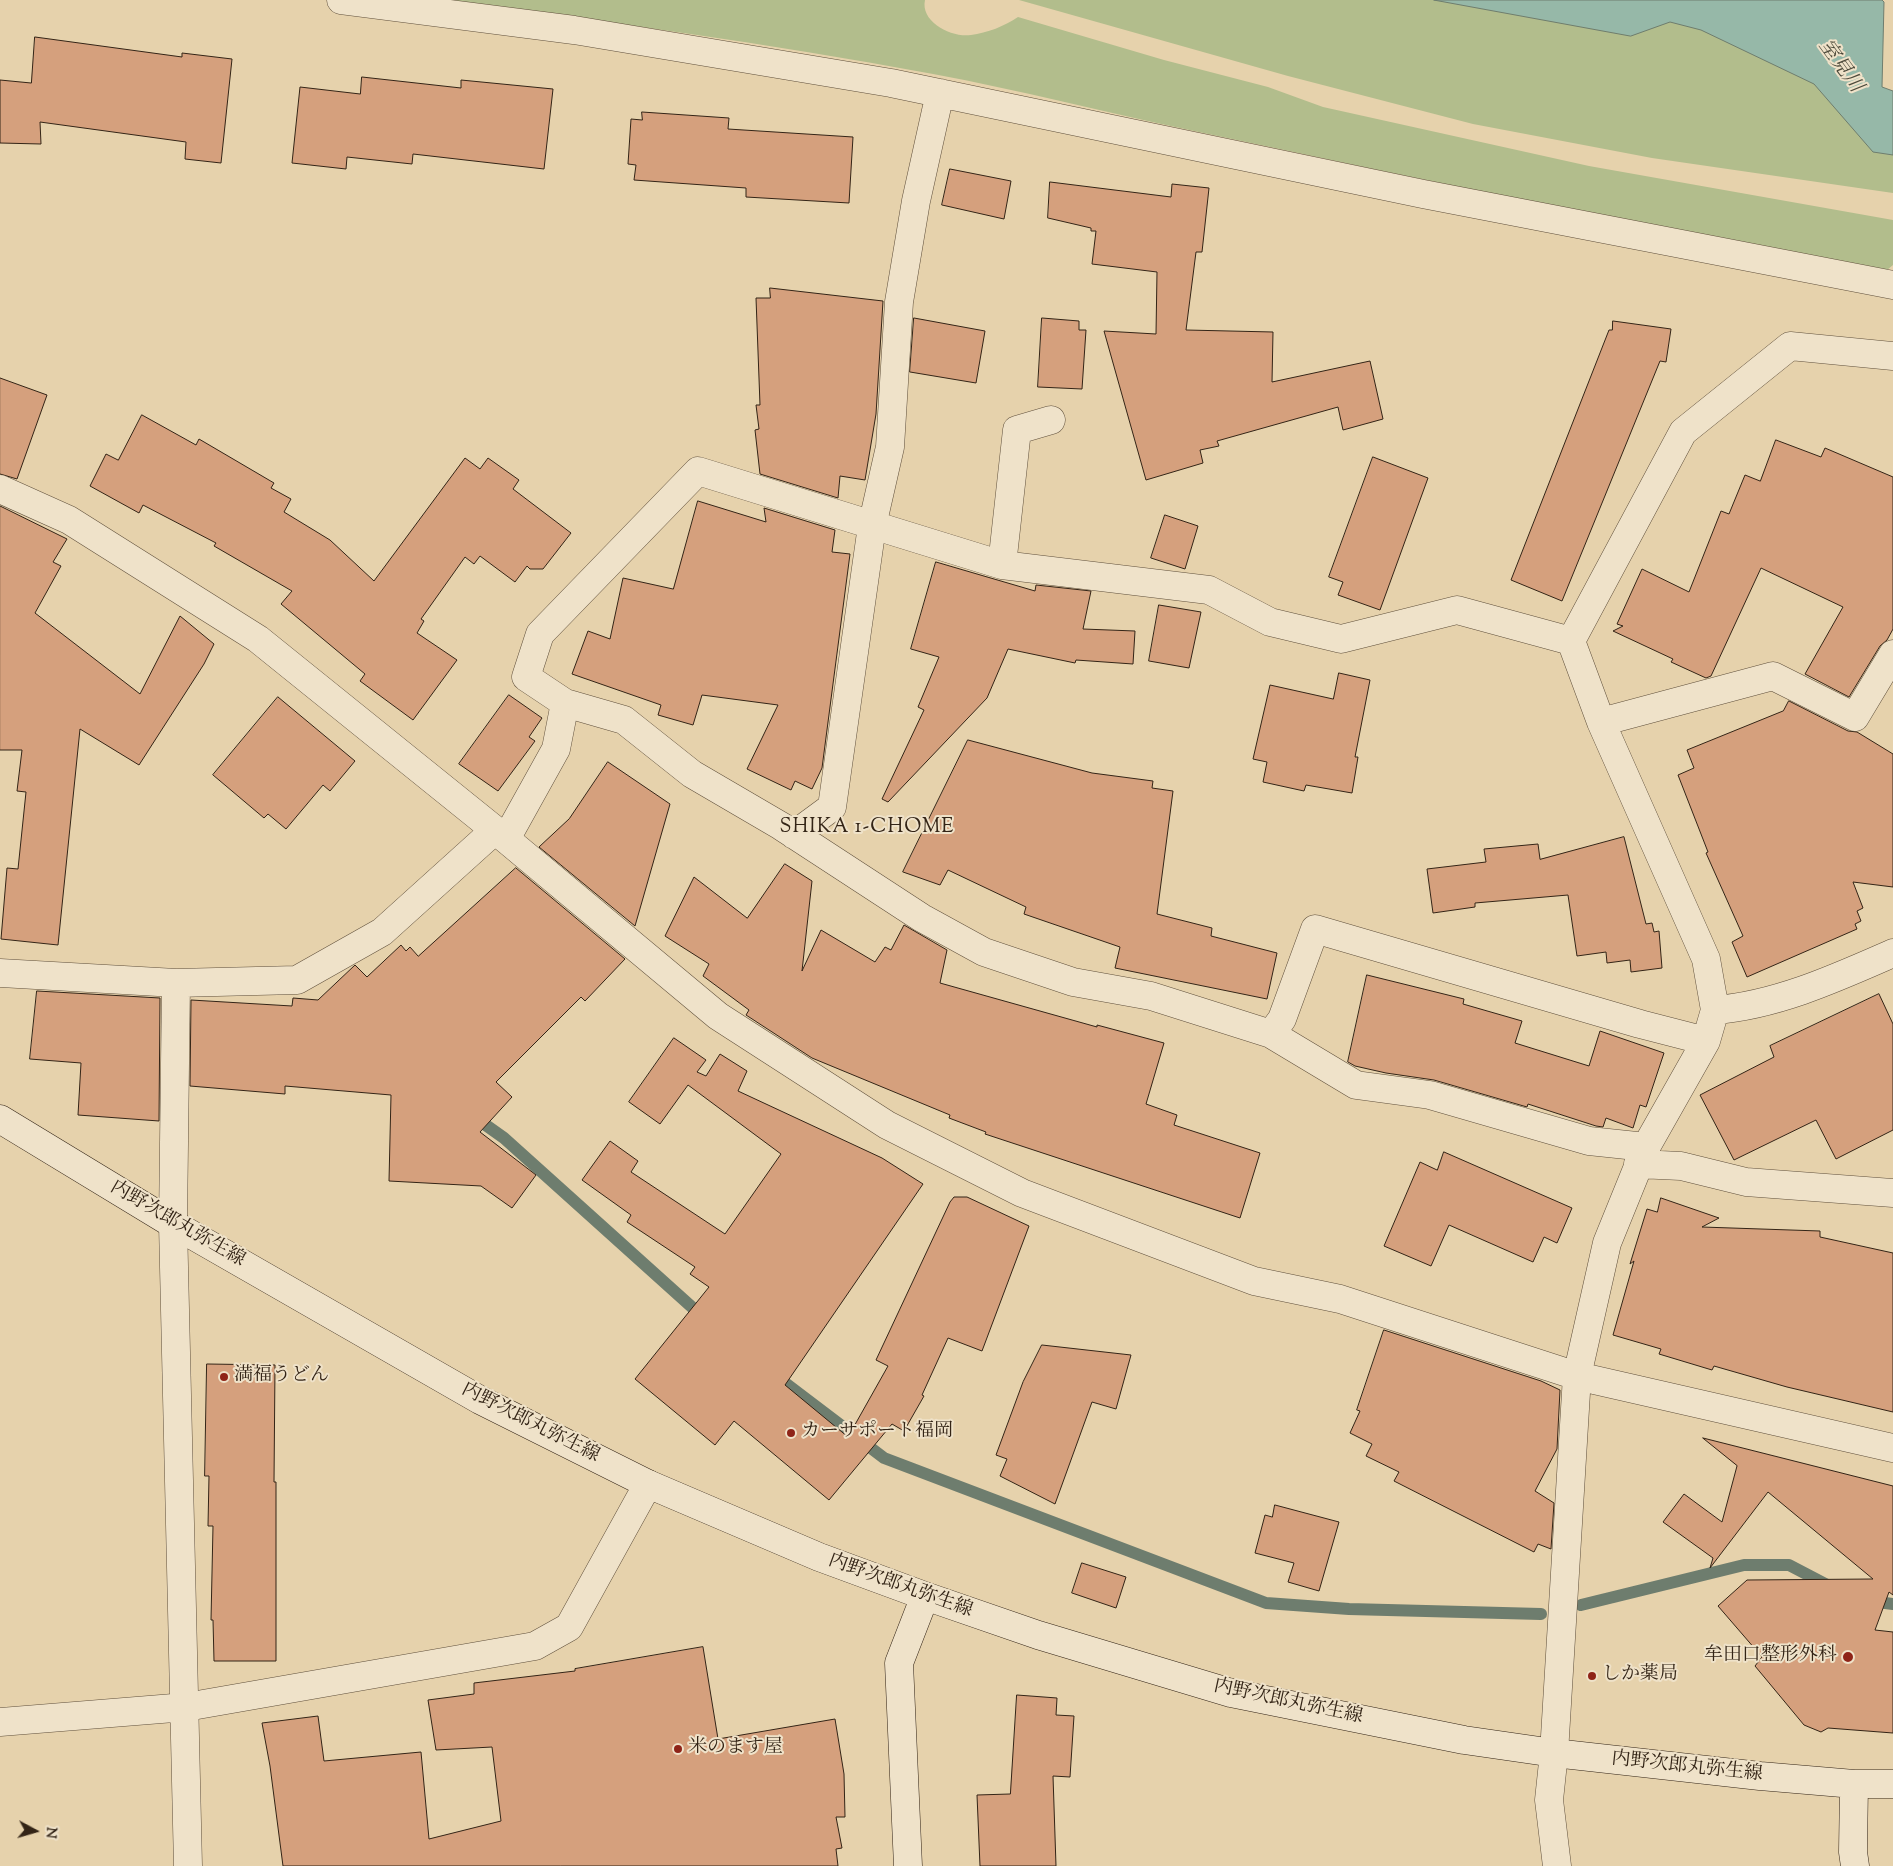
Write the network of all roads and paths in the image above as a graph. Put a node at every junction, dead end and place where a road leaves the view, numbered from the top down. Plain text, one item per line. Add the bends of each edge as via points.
1 (341, 0) edge
2 (940, 93) junction
3 (1893, 285) edge
4 (1893, 356) edge
5 (1051, 420) dead end
6 (0, 489) edge
7 (872, 526) junction
8 (1002, 565) junction
9 (1571, 641) junction
10 (1893, 654) edge
11 (565, 703) junction
12 (1601, 722) junction
13 (501, 834) junction
14 (794, 835) junction
15 (1893, 953) edge
16 (0, 972) edge
17 (176, 983) junction
18 (1715, 1010) junction
19 (1271, 1034) junction
20 (1706, 1041) junction
21 (0, 1119) edge
22 (1642, 1155) junction
23 (1893, 1193) edge
24 (173, 1224) junction
25 (1577, 1376) junction
26 (1893, 1448) edge
27 (648, 1484) junction
28 (925, 1596) junction
29 (186, 1707) junction
30 (0, 1722) edge
31 (1554, 1753) junction
32 (1854, 1784) junction
33 (1893, 1784) edge
34 (188, 1866) edge
35 (908, 1866) edge
36 (1557, 1866) edge
37 (1855, 1866) edge

1 - 2 street via 574,30
2 - 3 street via 1422,194
2 - 7 street via 916,201 899,302 890,447
4 - 9 street via 1790,346 1683,432
5 - 8 street via 1017,430
6 - 13 street via 69,520 258,639
7 - 8 street
7 - 11 street via 698,471 540,634 526,677
7 - 14 street via 832,807
8 - 9 street via 1209,590 1270,622 1341,639 1457,610
9 - 12 street
10 - 12 street via 1856,717 1773,676
11 - 13 street via 556,749
11 - 14 street via 624,720 692,774
12 - 18 street via 1706,959
13 - 17 street via 382,932 297,980
13 - 25 street via 718,1016 887,1125 1013,1189 1254,1281 1340,1299
14 - 19 street via 922,918 984,952 1073,982 1151,996
15 - 18 street via 1822,984 1733,1009
16 - 17 street
17 - 24 street
18 - 20 street
19 - 20 street via 1282,1019 1315,929
19 - 22 street via 1356,1085 1430,1095
20 - 22 street
21 - 24 street, 内野次郎丸弥生線
22 - 23 street via 1746,1182
22 - 25 street via 1607,1243
24 - 27 street, 内野次郎丸弥生線 via 480,1400
24 - 29 street
25 - 26 street
25 - 31 street
27 - 28 street, 内野次郎丸弥生線 via 819,1558
27 - 29 street via 569,1627 535,1646
28 - 31 street, 内野次郎丸弥生線 via 1038,1635 1231,1693 1464,1740
28 - 35 street via 899,1663
29 - 30 street
29 - 34 street
31 - 32 street, 内野次郎丸弥生線
31 - 36 street via 1549,1800
32 - 33 street, 内野次郎丸弥生線
32 - 37 street

